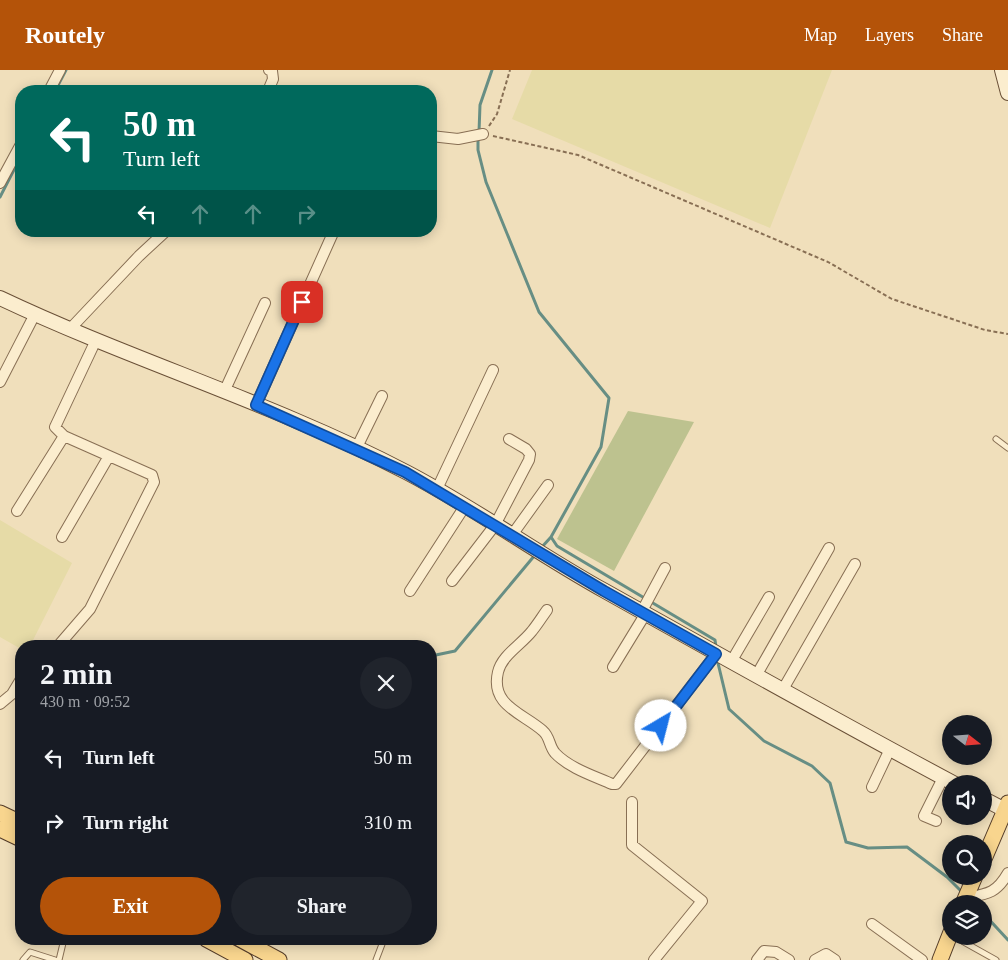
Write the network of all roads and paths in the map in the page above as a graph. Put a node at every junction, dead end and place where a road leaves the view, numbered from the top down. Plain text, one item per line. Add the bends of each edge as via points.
1 (60, 70) edge
2 (269, 70) edge
3 (510, 70) edge
4 (1002, 70) edge
5 (52, 85) edge
6 (271, 85) edge
7 (1008, 93) edge
8 (484, 134) junction
9 (437, 137) edge
10 (15, 155) edge
11 (0, 183) edge
12 (160, 237) edge
13 (331, 237) edge
14 (0, 298) edge
15 (265, 303) dead end
16 (35, 314) junction
17 (70, 329) junction
18 (1008, 334) edge
19 (96, 340) junction
20 (493, 370) dead end
21 (0, 382) edge
22 (224, 392) junction
23 (382, 396) dead end
24 (256, 405) junction
25 (64, 436) junction
26 (996, 438) dead end
27 (509, 439) dead end
28 (1008, 448) edge
29 (356, 449) junction
30 (109, 456) junction
31 (548, 485) dead end
32 (437, 489) junction
33 (465, 506) junction
34 (17, 511) dead end
35 (495, 525) junction
36 (512, 535) junction
37 (62, 537) dead end
38 (830, 548) dead end
39 (855, 564) dead end
40 (665, 568) dead end
41 (452, 581) dead end
42 (410, 591) dead end
43 (769, 598) dead end
44 (547, 610) dead end
45 (644, 612) junction
46 (63, 640) edge
47 (723, 657) junction
48 (613, 667) dead end
49 (756, 676) junction
50 (15, 689) edge
51 (782, 691) junction
52 (0, 704) edge
53 (890, 749) junction
54 (942, 777) edge
55 (872, 787) dead end
56 (942, 791) edge
57 (632, 802) dead end
58 (992, 802) edge
59 (1006, 806) edge
60 (0, 813) edge
61 (15, 820) edge
62 (936, 821) dead end
63 (0, 829) edge
64 (15, 836) edge
65 (992, 840) edge
66 (1008, 873) edge
67 (983, 895) edge
68 (872, 924) dead end
69 (63, 945) edge
70 (221, 945) edge
71 (251, 945) edge
72 (382, 945) edge
73 (947, 945) edge
74 (969, 945) edge
75 (275, 958) edge
76 (23, 960) edge
77 (55, 960) edge
78 (59, 960) edge
79 (245, 960) edge
80 (376, 960) edge
81 (654, 960) edge
82 (756, 960) edge
83 (789, 960) edge
84 (815, 960) edge
85 (835, 960) edge
86 (922, 960) edge
87 (940, 960) edge
88 (996, 960) edge

1 - 5 street
2 - 6 street via 274,79
3 - 8 path via 497,114
4 - 7 street
8 - 9 street via 458,139
8 - 18 path via 578,155 828,262 892,300
10 - 11 street
12 - 17 street
13 - 24 street
14 - 16 street
15 - 22 street
16 - 17 street
16 - 21 street
17 - 19 street
19 - 22 street
19 - 25 street via 55,427
20 - 32 street
22 - 24 street
23 - 29 street
24 - 29 street
25 - 30 street
25 - 34 street
26 - 28 lane
27 - 35 street via 530,454
29 - 32 street
30 - 37 street
30 - 46 street via 152,475 154,482 90,609
31 - 36 street
32 - 33 street
33 - 35 street
33 - 42 street
35 - 36 street
35 - 41 street
36 - 45 street
38 - 49 street
39 - 51 street
40 - 45 street
43 - 47 street
44 - 47 street via 531,632 503,660 498,672 500,700 542,730 549,747 558,756 612,784 616,784
45 - 47 street
45 - 48 street
47 - 49 street
49 - 51 street
50 - 52 street
51 - 53 street
53 - 54 street
53 - 55 street
56 - 62 street via 924,816
57 - 81 street via 632,845 702,901
58 - 59 street
59 - 65 main road
60 - 61 main road
63 - 64 main road
66 - 67 street via 996,889
68 - 86 street
69 - 78 lane
70 - 79 main road
71 - 75 main road
72 - 80 lane
73 - 87 main road
74 - 88 lane
76 - 77 lane via 30,952
82 - 83 street via 764,951 771,950
84 - 85 street via 826,954

